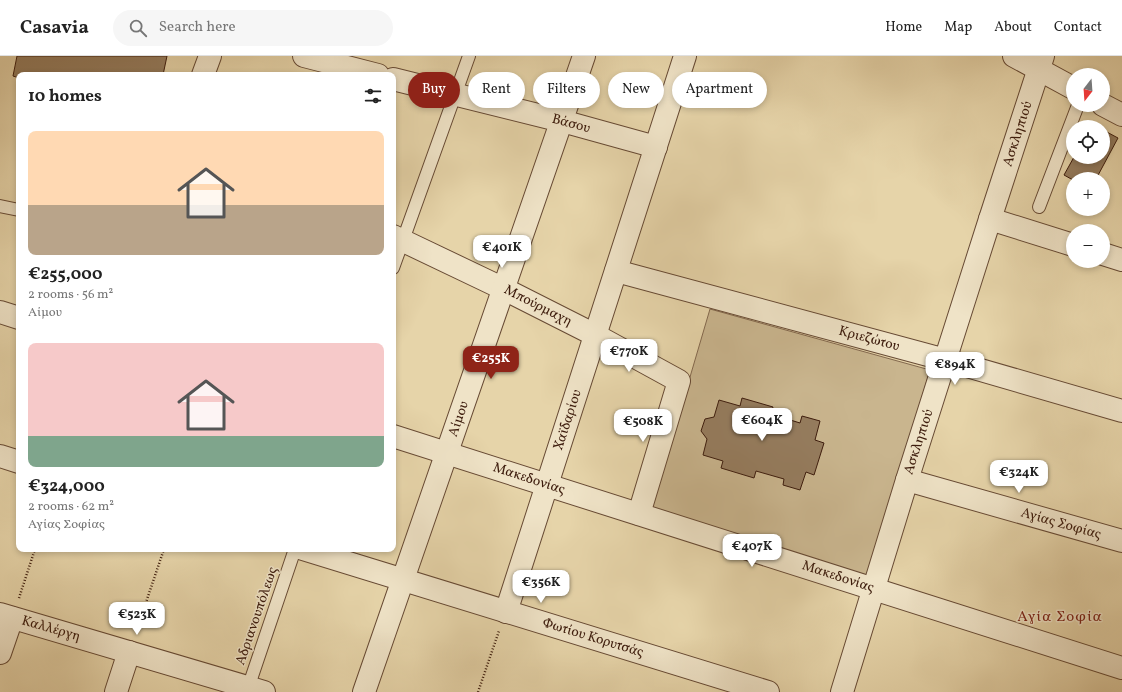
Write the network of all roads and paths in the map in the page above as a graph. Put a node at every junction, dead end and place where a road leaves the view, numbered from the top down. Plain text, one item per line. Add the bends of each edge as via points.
1 (210, 56) edge
2 (304, 56) edge
3 (469, 56) edge
4 (584, 56) edge
5 (685, 56) edge
6 (1014, 56) edge
7 (1041, 63) edge
8 (335, 65) edge
9 (204, 72) edge
10 (365, 72) edge
11 (460, 79) edge
12 (396, 80) edge
13 (408, 83) edge
14 (1066, 83) edge
15 (460, 96) edge
16 (449, 108) edge
17 (1110, 109) edge
18 (1075, 112) edge
19 (1122, 115) edge
20 (562, 121) junction
21 (656, 147) junction
22 (0, 206) edge
23 (1039, 207) dead end
24 (16, 209) edge
25 (990, 219) junction
26 (398, 238) edge
27 (1066, 243) edge
28 (396, 250) edge
29 (1110, 256) edge
30 (1122, 260) edge
31 (616, 271) junction
32 (504, 289) junction
33 (0, 312) edge
34 (16, 317) edge
35 (595, 336) junction
36 (946, 360) junction
37 (1122, 411) edge
38 (396, 437) edge
39 (447, 453) junction
40 (0, 456) edge
41 (16, 461) edge
42 (907, 480) junction
43 (547, 485) junction
44 (639, 514) junction
45 (1122, 541) edge
46 (34, 552) edge
47 (163, 552) edge
48 (295, 552) edge
49 (313, 552) edge
50 (403, 580) junction
51 (873, 589) junction
52 (506, 612) junction
53 (6, 616) edge
54 (129, 652) junction
55 (0, 653) edge
56 (1122, 668) edge
57 (253, 690) edge
58 (116, 692) edge
59 (364, 692) edge
60 (478, 692) edge
61 (768, 692) edge
62 (842, 692) edge

1 - 9 street
2 - 8 street
3 - 11 lane
4 - 20 street, Αίμου
5 - 21 street, Χαϊδαρίου
6 - 7 street
7 - 14 street
7 - 25 street, Ασκληπιού
8 - 10 street
12 - 13 street, Βάσου
15 - 20 street, Βάσου
16 - 26 lane
17 - 19 street
18 - 23 lane
20 - 21 street, Βάσου
20 - 32 street, Αίμου
21 - 31 street, Χαϊδαρίου
22 - 24 lane
25 - 27 street
25 - 36 street, Ασκληπιού
26 - 28 lane
26 - 32 street, Μπούρμαχη
29 - 30 street
31 - 35 street, Χαϊδαρίου
31 - 36 street, Κριεζώτου
32 - 35 street, Μπούρμαχη
32 - 39 street, Αίμου
33 - 34 street
35 - 43 street, Χαϊδαρίου
35 - 44 street, Μπούρμαχη via 679,382
36 - 37 street, Κριεζώτου
36 - 42 street, Ασκληπιού
38 - 39 street, Μακεδονίας
39 - 43 street, Μακεδονίας
39 - 50 street, Αίμου
40 - 41 street
42 - 45 street, Αγίας Σοφίας
42 - 51 street, Ασκληπιού
43 - 44 street, Μακεδονίας
43 - 52 street, Χαϊδαρίου
44 - 51 street, Μακεδονίας
46 - 53 path
47 - 54 path
48 - 57 lane, Αδριανουπόλεως
49 - 50 street, Φωτίου Κορυτσάς
50 - 52 street, Φωτίου Κορυτσάς
50 - 59 street, Αίμου
51 - 56 street, Μακεδονίας
51 - 62 street, Ασκληπιού
52 - 60 path
52 - 61 street, Φωτίου Κορυτσάς
53 - 54 street, Καλλέργη
53 - 55 street
54 - 57 street, Καλλέργη
54 - 58 street

